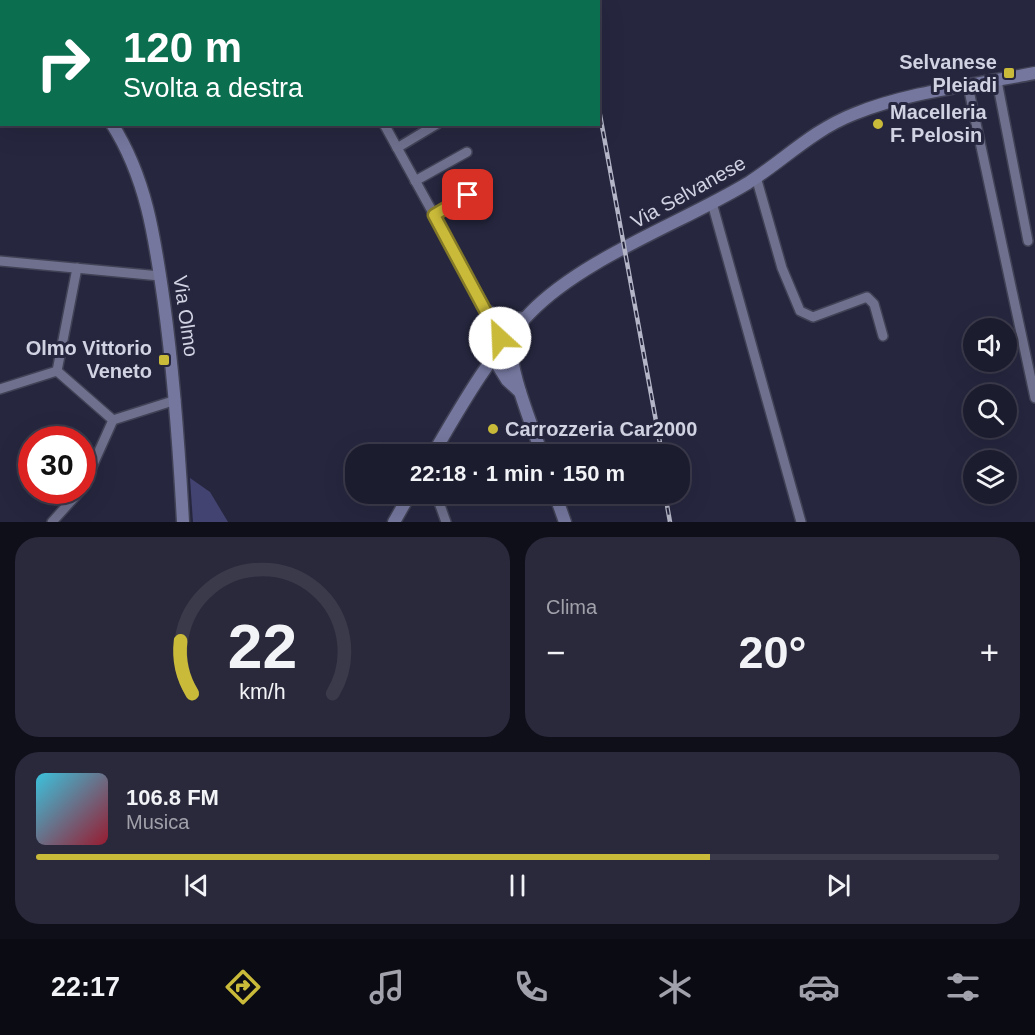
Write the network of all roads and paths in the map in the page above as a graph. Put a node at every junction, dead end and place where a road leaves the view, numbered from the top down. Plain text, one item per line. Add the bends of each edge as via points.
1 (1035, 73) edge
2 (997, 81) junction
3 (968, 86) junction
4 (113, 126) edge
5 (385, 126) edge
6 (434, 126) edge
7 (397, 147) junction
8 (467, 152) dead end
9 (756, 177) junction
10 (415, 181) junction
11 (486, 185) dead end
12 (712, 203) junction
13 (434, 215) junction
14 (1028, 241) dead end
15 (0, 261) edge
16 (78, 268) junction
17 (160, 276) junction
18 (486, 309) junction
19 (527, 316) junction
20 (513, 330) junction
21 (883, 336) dead end
22 (503, 345) junction
23 (494, 359) junction
24 (57, 371) junction
25 (512, 375) junction
26 (480, 380) junction
27 (0, 389) edge
28 (1035, 398) edge
29 (176, 400) junction
30 (113, 420) junction
31 (439, 444) edge
32 (538, 444) edge
33 (96, 458) edge
34 (69, 504) edge
35 (404, 504) edge
36 (440, 504) edge
37 (559, 504) edge
38 (52, 522) edge
39 (183, 522) edge
40 (394, 522) edge
41 (446, 522) edge
42 (565, 522) edge
43 (801, 522) edge

1 - 2 street, Via Selvanese
2 - 3 street, Via Selvanese
2 - 14 street
3 - 9 street, Via Selvanese via 914,96 853,114 805,140
3 - 28 street
4 - 17 street, Via Olmo via 140,176
5 - 7 street
6 - 7 street
7 - 10 street
8 - 10 street
9 - 12 street, Via Selvanese
9 - 21 street via 782,268 800,312 813,317 867,297 874,304
10 - 13 street
11 - 13 street
12 - 19 street, Via Selvanese via 595,266 549,296
12 - 43 street
13 - 18 street
15 - 16 street
16 - 17 street
16 - 24 street
17 - 29 street, Via Olmo
18 - 19 street via 507,319
18 - 22 street
19 - 20 street, Via Selvanese
20 - 22 street, Via Selvanese
20 - 25 street
22 - 23 street, Via Selvanese
23 - 25 street
23 - 26 street, Via Selvanese
24 - 27 street
24 - 30 street
25 - 26 street
25 - 32 street
26 - 31 street, Via Selvanese
29 - 30 street
29 - 39 street, Via Olmo
30 - 33 street
34 - 38 street
35 - 40 street
36 - 41 street
37 - 42 street

